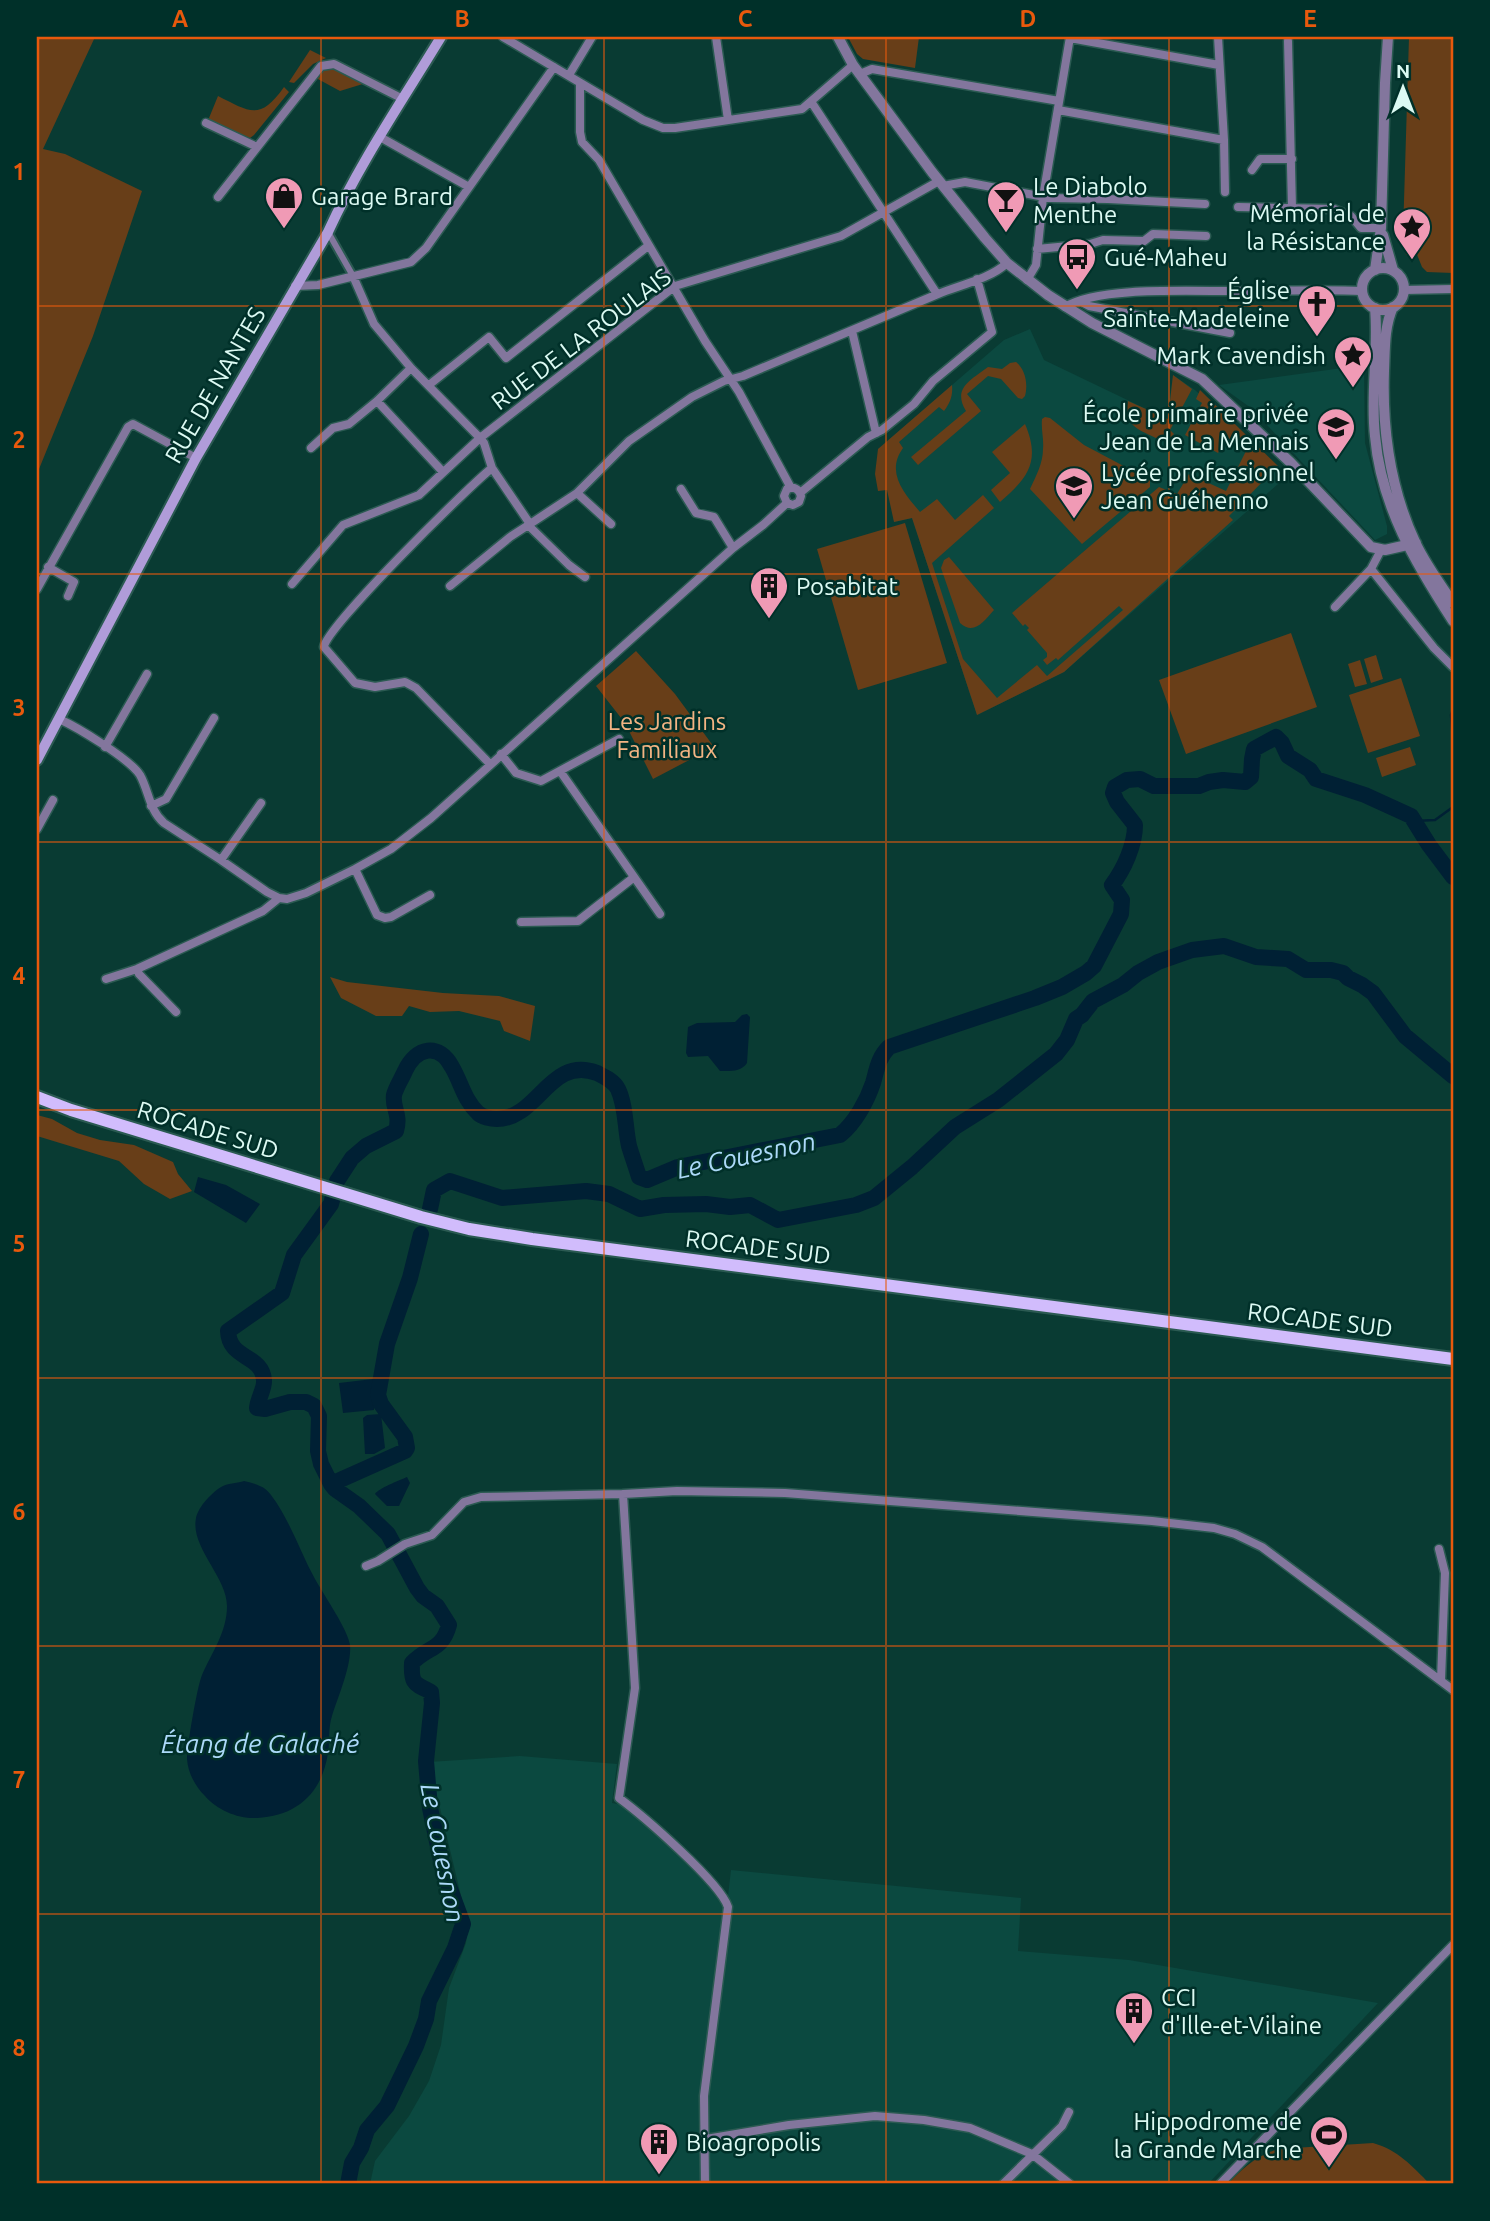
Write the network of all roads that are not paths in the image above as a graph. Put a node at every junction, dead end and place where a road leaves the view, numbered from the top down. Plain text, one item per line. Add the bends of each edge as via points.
1 (441, 37) edge
2 (503, 37) edge
3 (592, 37) edge
4 (716, 37) edge
5 (838, 37) edge
6 (1218, 37) edge
7 (1388, 37) edge
8 (1070, 38) edge
9 (1288, 41) dead end
10 (853, 65) junction
11 (1219, 65) junction
12 (554, 67) junction
13 (860, 74) junction
14 (569, 75) junction
15 (580, 83) junction
16 (403, 100) junction
17 (812, 103) junction
18 (1058, 105) junction
19 (728, 120) junction
20 (206, 123) dead end
21 (380, 136) junction
22 (1224, 140) junction
23 (257, 147) junction
24 (1292, 159) junction
25 (1252, 170) dead end
26 (941, 184) junction
27 (469, 187) junction
28 (1224, 192) dead end
29 (218, 197) dead end
30 (1043, 197) junction
31 (1205, 204) dead end
32 (1238, 206) dead end
33 (1292, 208) junction
34 (885, 212) junction
35 (1381, 228) junction
36 (328, 232) junction
37 (1206, 236) dead end
38 (649, 246) junction
39 (1037, 249) junction
40 (1007, 263) junction
41 (1375, 270) junction
42 (1393, 271) junction
43 (353, 276) junction
44 (977, 279) junction
45 (1027, 279) junction
46 (295, 286) junction
47 (674, 286) junction
48 (1453, 289) edge
49 (1404, 290) junction
50 (1362, 291) junction
51 (937, 294) junction
52 (1080, 301) junction
53 (1065, 307) junction
54 (1393, 307) junction
55 (1375, 308) junction
56 (852, 331) junction
57 (1230, 333) dead end
58 (411, 368) junction
59 (730, 379) junction
60 (429, 385) junction
61 (377, 401) junction
62 (876, 433) junction
63 (480, 438) junction
64 (311, 448) dead end
65 (196, 458) junction
66 (492, 468) junction
67 (443, 472) junction
68 (681, 488) dead end
69 (791, 488) junction
70 (577, 492) junction
71 (800, 492) junction
72 (787, 503) junction
73 (529, 524) junction
74 (611, 524) dead end
75 (1411, 544) junction
76 (733, 548) junction
77 (1381, 550) junction
78 (48, 567) junction
79 (1371, 569) junction
80 (585, 577) dead end
81 (292, 583) dead end
82 (450, 586) dead end
83 (37, 589) edge
84 (68, 596) dead end
85 (1453, 603) edge
86 (1335, 607) dead end
87 (1453, 621) edge
88 (1453, 667) edge
89 (147, 674) dead end
90 (214, 718) dead end
91 (59, 719) junction
92 (619, 739) dead end
93 (105, 747) junction
94 (501, 754) junction
95 (37, 760) edge
96 (490, 764) junction
97 (559, 771) junction
98 (53, 800) dead end
99 (261, 803) dead end
100 (151, 806) junction
101 (37, 829) edge
102 (221, 860) junction
103 (355, 869) junction
104 (633, 878) junction
105 (430, 895) dead end
106 (279, 898) junction
107 (660, 914) dead end
108 (521, 922) dead end
109 (136, 969) junction
110 (106, 979) dead end
111 (176, 1012) dead end
112 (37, 1097) edge
113 (37, 1103) edge
114 (71, 1110) junction
115 (1453, 1359) edge
116 (623, 1494) junction
117 (1439, 1549) dead end
118 (366, 1566) dead end
119 (1441, 1681) junction
120 (1453, 1690) edge
121 (1453, 1945) edge
122 (1069, 2112) dead end
123 (706, 2139) junction
124 (1032, 2154) junction
125 (705, 2184) edge
126 (1003, 2184) edge
127 (1070, 2184) edge
128 (1220, 2184) edge

1 - 16 main road, RUE DE NANTES
2 - 12 street
3 - 14 street
4 - 19 street
5 - 10 street
6 - 11 street
7 - 35 street
8 - 11 street
8 - 18 street
9 - 24 street
10 - 13 street
10 - 17 street
11 - 22 street
12 - 14 street
12 - 27 street
13 - 18 street via 872,69
13 - 26 street
14 - 15 street
15 - 19 street via 663,128
15 - 38 street via 582,142 600,160
16 - 21 main road, RUE DE NANTES
16 - 23 street via 334,64 321,66
17 - 19 street via 802,109
17 - 34 street
18 - 22 street
18 - 30 street
20 - 23 street
21 - 27 street
21 - 36 main road, RUE DE NANTES
22 - 28 street
23 - 29 street
24 - 25 street via 1260,159
24 - 33 street
26 - 30 street via 965,182
26 - 34 street, RUE DE LA ROULAIS
26 - 40 street
27 - 43 street via 411,262
30 - 31 street
30 - 39 street
32 - 33 street
33 - 35 street via 1334,209 1351,216 1361,228
34 - 47 street, RUE DE LA ROULAIS via 841,236
34 - 51 street
35 - 41 street
35 - 42 street
36 - 43 street
36 - 46 main road, RUE DE NANTES
37 - 39 street via 1153,234 1144,241 1103,240
38 - 47 street
38 - 60 street via 506,358 489,337
39 - 45 street via 1036,265
40 - 44 street
40 - 45 street
41 - 42 street
41 - 50 street via 1365,278
42 - 49 street
43 - 46 street
43 - 58 street via 374,324
44 - 51 street
44 - 62 street via 992,332
45 - 53 street
46 - 65 main road, RUE DE NANTES
47 - 59 street
47 - 63 street, RUE DE LA ROULAIS
48 - 49 street
49 - 54 street
50 - 52 street via 1139,292
50 - 55 street
51 - 56 street
52 - 53 street
52 - 57 street
53 - 77 street via 1202,379 1301,473 1366,543
54 - 55 street
54 - 75 street via 1385,348 1385,435
55 - 75 street via 1374,434 1381,475
56 - 59 street
56 - 62 street
58 - 60 street
58 - 61 street
59 - 69 street
59 - 70 street via 692,397 629,441
60 - 63 street
61 - 64 street via 349,424 333,428
61 - 67 street
62 - 71 street
63 - 66 street
63 - 67 street, RUE DE LA ROULAIS
65 - 78 street via 133,424
65 - 91 main road, RUE DE NANTES
66 - 73 street
66 - 96 street via 337,624 324,647 355,683 375,687 404,682 416,688
67 - 81 street, RUE DE LA ROULAIS via 419,495 343,525
68 - 76 street via 696,513 714,517
69 - 71 street
69 - 72 street via 784,496
70 - 73 street
70 - 74 street
71 - 72 street via 799,502
72 - 76 street
73 - 80 street
73 - 82 street
75 - 77 street
75 - 85 street
75 - 87 street via 1418,566
76 - 94 street
77 - 79 street
78 - 83 street
78 - 84 street via 74,582
79 - 86 street
79 - 88 street
89 - 93 street
90 - 100 street via 166,799
91 - 93 street
91 - 95 main road, RUE DE NANTES
92 - 97 street
93 - 100 street via 139,773
94 - 96 street
94 - 97 street via 516,773 541,781
96 - 103 street via 391,849
97 - 104 street
98 - 101 street
99 - 102 street
100 - 102 street via 164,823
102 - 106 street
103 - 105 street via 377,915 384,918
103 - 106 street via 296,897
104 - 107 street
104 - 108 street via 578,921
106 - 109 street via 263,911
109 - 110 street
109 - 111 street
112 - 114 main road, ROCADE SUD
113 - 114 main road, ROCADE SUD
114 - 115 main road, ROCADE SUD via 469,1228
116 - 118 street via 481,1497 464,1502 432,1535
116 - 119 street via 785,1493 1214,1528 1243,1537 1268,1552
116 - 123 street via 635,1688 619,1798 705,1875 728,1907 704,2096
117 - 119 street via 1445,1573
119 - 120 street
121 - 128 street
122 - 124 street via 1062,2126
123 - 124 street via 876,2116 970,2128
123 - 125 street
124 - 126 street
124 - 127 street

